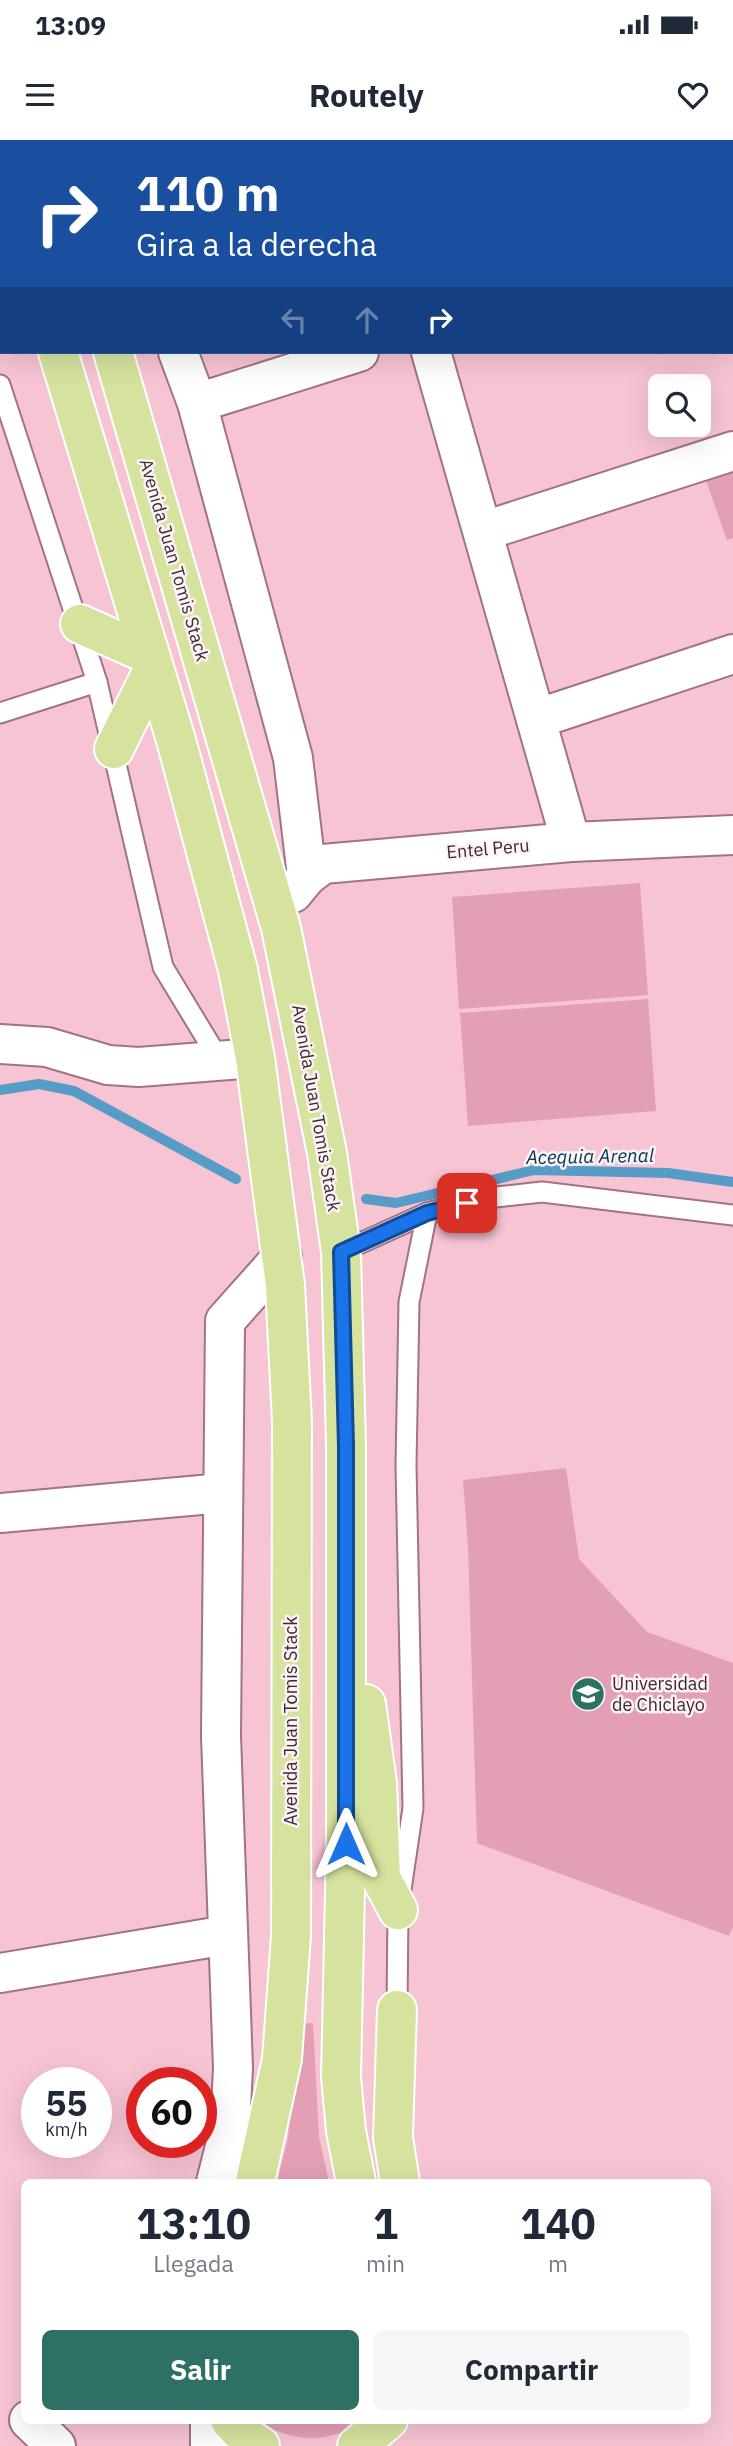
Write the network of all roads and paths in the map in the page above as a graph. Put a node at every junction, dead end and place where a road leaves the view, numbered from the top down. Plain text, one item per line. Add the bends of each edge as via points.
1 (59, 354) edge
2 (114, 354) edge
3 (179, 354) edge
4 (353, 354) edge
5 (432, 354) edge
6 (0, 385) edge
7 (197, 403) junction
8 (733, 450) edge
9 (484, 531) junction
10 (80, 624) junction
11 (733, 654) edge
12 (152, 662) junction
13 (97, 682) junction
14 (0, 713) edge
15 (536, 719) junction
16 (114, 749) junction
17 (733, 835) edge
18 (571, 842) junction
19 (307, 876) junction
20 (281, 928) junction
21 (0, 1044) edge
22 (237, 1059) junction
23 (427, 1213) junction
24 (733, 1215) edge
25 (341, 1252) junction
26 (282, 1257) junction
27 (223, 1493) junction
28 (0, 1513) edge
29 (346, 1603) junction
30 (398, 1910) junction
31 (227, 1934) junction
32 (0, 1973) edge
33 (397, 2010) joint
34 (217, 2179) edge
35 (256, 2179) edge
36 (355, 2179) edge
37 (400, 2179) edge
38 (0, 2414) edge
39 (21, 2419) edge
40 (31, 2424) edge
41 (211, 2424) edge
42 (228, 2424) edge
43 (231, 2424) edge
44 (383, 2424) edge
45 (394, 2424) edge
46 (56, 2446) edge
47 (210, 2446) edge
48 (234, 2446) edge
49 (260, 2446) edge
50 (358, 2446) edge
51 (388, 2446) edge

1 - 12 main road, Avenida Juan Tomis Stack
2 - 20 main road, Avenida Juan Tomis Stack
3 - 7 street
4 - 7 street
5 - 9 street
6 - 10 lane
7 - 19 street via 293,758
8 - 9 street
9 - 15 street
10 - 12 main road
10 - 13 lane
11 - 15 street
12 - 16 main road
12 - 22 main road, Avenida Juan Tomis Stack via 238,970
13 - 14 lane
13 - 16 lane
15 - 18 street
16 - 22 lane via 115,770 163,967
17 - 18 street, Entel Peru
18 - 19 street, Entel Peru via 324,864
19 - 20 street via 287,901
20 - 25 main road, Avenida Juan Tomis Stack via 327,1153
21 - 22 street via 47,1046 128,1067
22 - 26 main road, Avenida Juan Tomis Stack
23 - 24 lane via 486,1198 542,1192
23 - 25 lane
23 - 30 lane via 408,1302 406,1465 413,1808
25 - 29 main road, Avenida Juan Tomis Stack
26 - 27 street via 225,1321
26 - 35 main road, Avenida Juan Tomis Stack via 292,1422 291,1936 282,2059
27 - 28 street
27 - 31 street via 221,1736
29 - 30 main road via 377,1783 381,1878
29 - 36 main road, Avenida Juan Tomis Stack via 341,2077
30 - 33 lane
31 - 32 street
31 - 34 street via 233,2068 230,2127
33 - 37 main road via 393,2138
38 - 39 street
40 - 46 street
41 - 47 street
42 - 48 main road
43 - 49 main road
44 - 50 main road
45 - 51 main road

